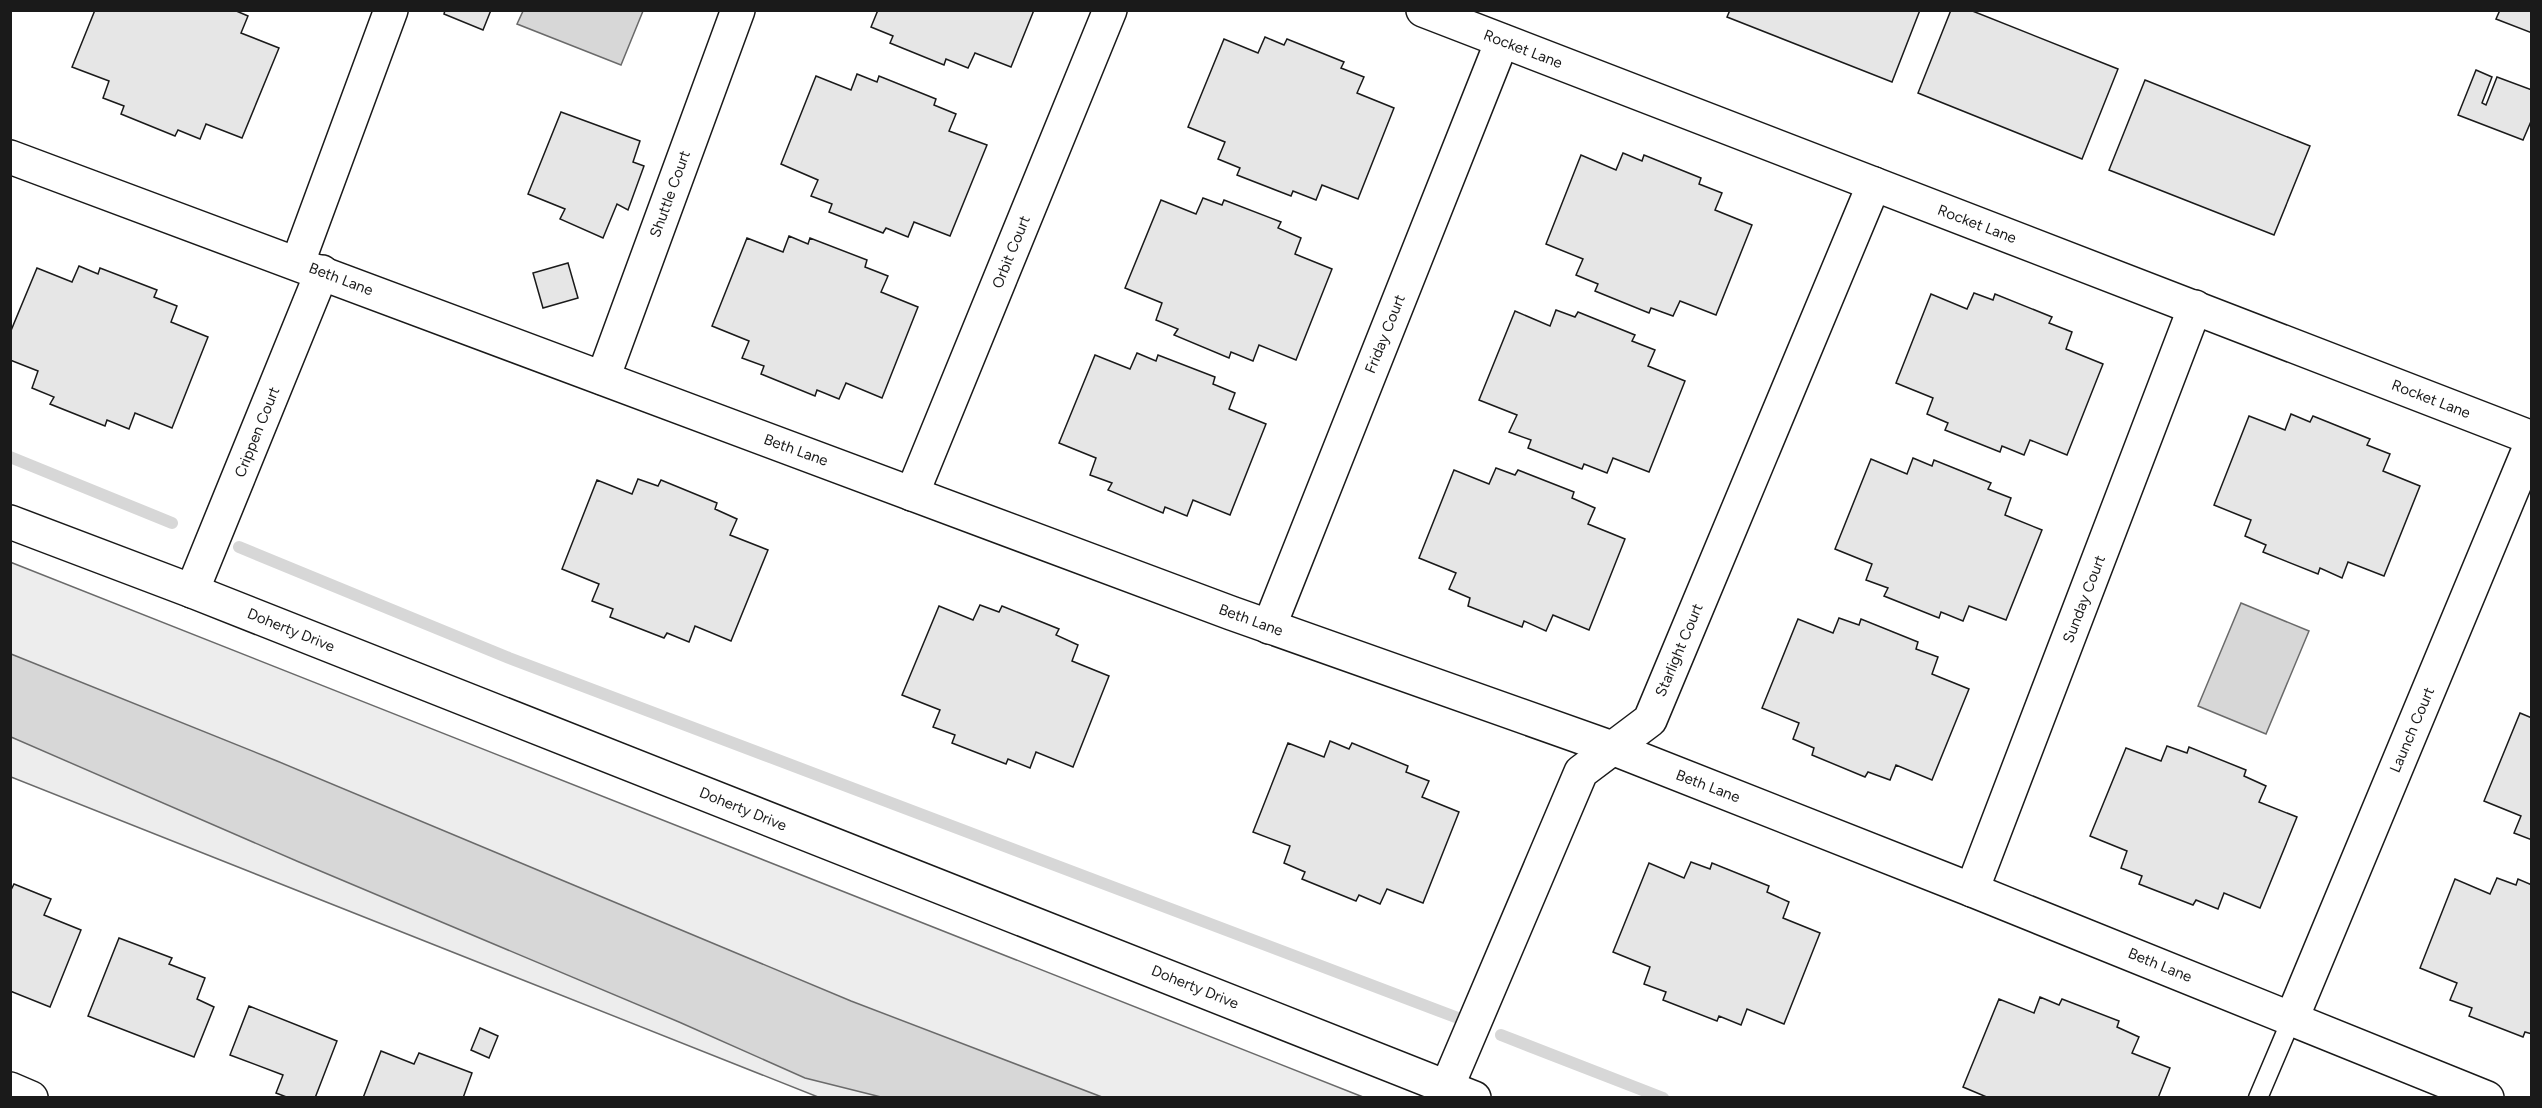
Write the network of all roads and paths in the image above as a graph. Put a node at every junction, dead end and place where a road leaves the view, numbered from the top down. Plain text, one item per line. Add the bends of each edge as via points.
1 (391, 10) edge
2 (738, 10) edge
3 (1110, 10) edge
4 (1422, 10) edge
5 (1502, 41) junction
6 (10, 157) edge
7 (1874, 184) junction
8 (310, 267) junction
9 (2195, 307) junction
10 (603, 378) junction
11 (2532, 440) edge
12 (912, 494) junction
13 (10, 522) edge
14 (192, 591) junction
15 (1269, 627) junction
16 (1612, 748) junction
17 (1972, 890) junction
18 (2292, 1018) junction
19 (10, 1089) edge
20 (1460, 1092) edge
21 (31, 1098) edge
22 (2258, 1098) edge
23 (2487, 1098) edge

1 - 8 street, Crippen Court
2 - 10 street, Shuttle Court
3 - 12 street, Orbit Court
4 - 5 street, Rocket Lane
5 - 7 street, Rocket Lane
5 - 15 street, Friday Court
6 - 8 street, Beth Lane
7 - 9 street, Rocket Lane
7 - 16 street, Starlight Court via 1650,720
8 - 10 street, Beth Lane
8 - 14 street, Crippen Court
9 - 11 street, Rocket Lane
9 - 17 street, Sunday Court
10 - 12 street, Beth Lane
11 - 18 street, Launch Court
12 - 15 street, Beth Lane
13 - 14 street, Doherty Drive
14 - 20 street, Doherty Drive
15 - 16 street, Beth Lane
16 - 17 street, Beth Lane
16 - 20 street, Starlight Court via 1581,772
17 - 18 street, Beth Lane
18 - 22 lane
18 - 23 street, Beth Lane
19 - 21 street

